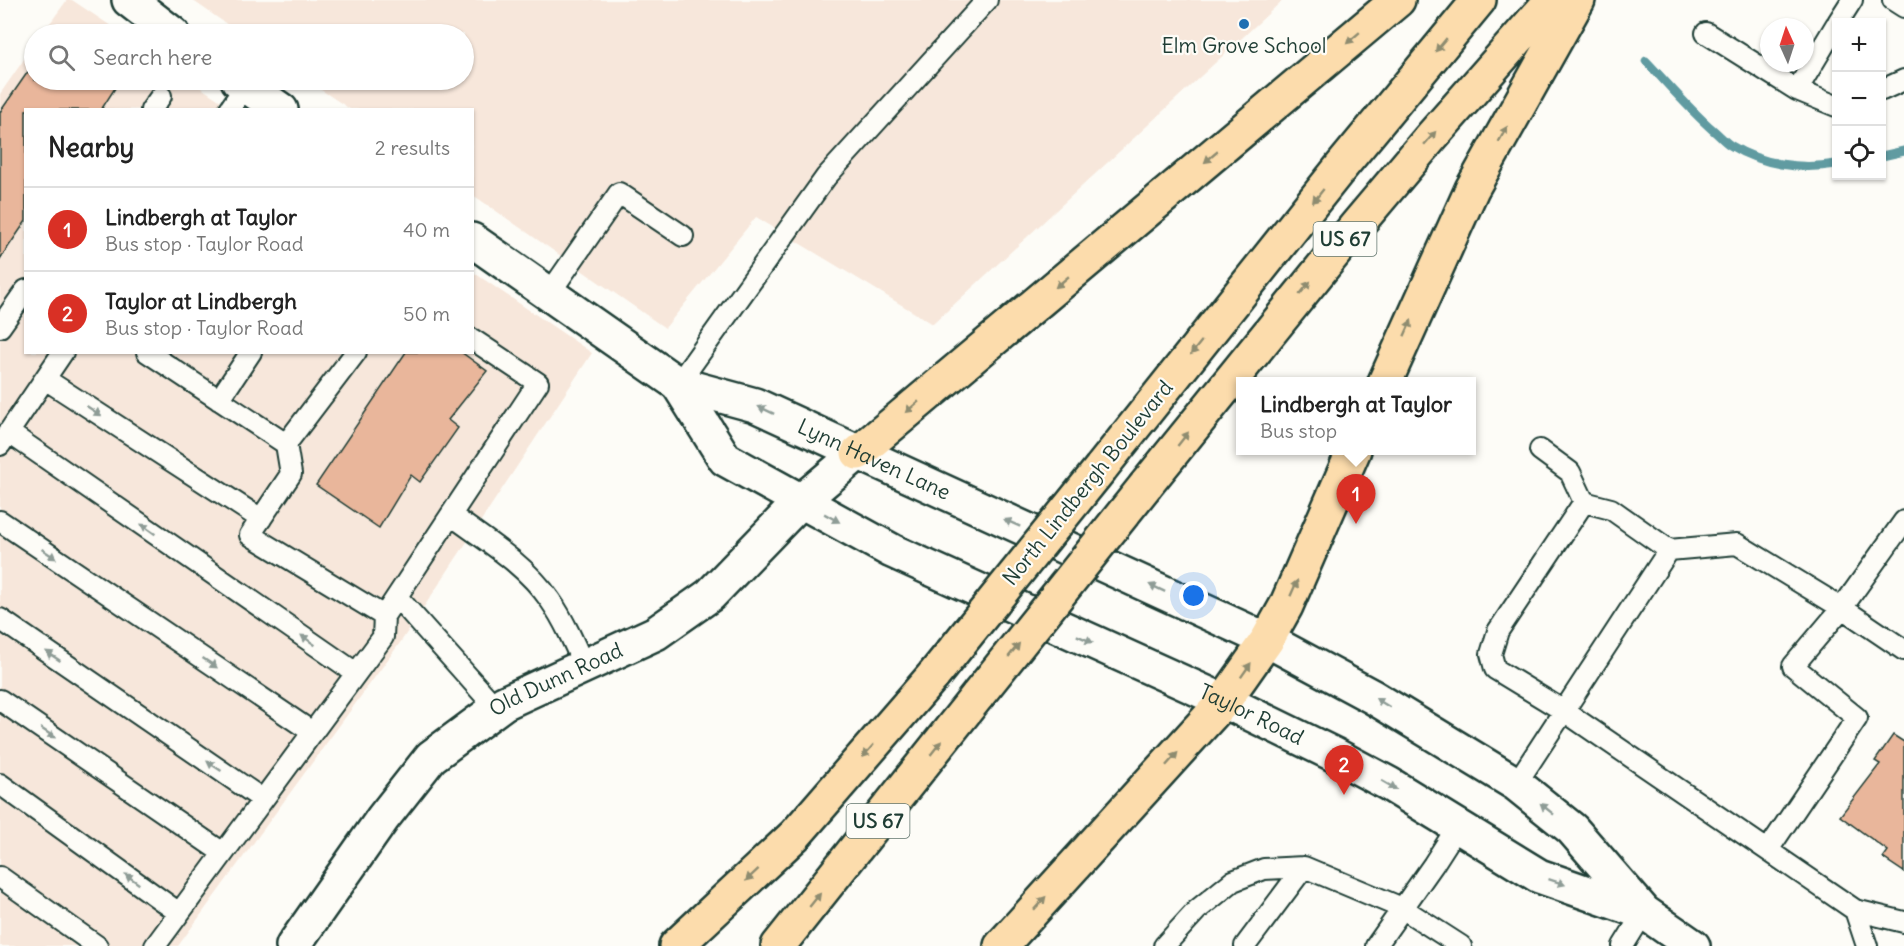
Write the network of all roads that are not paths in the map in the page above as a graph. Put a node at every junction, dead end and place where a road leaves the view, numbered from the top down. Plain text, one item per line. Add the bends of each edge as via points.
1 (129, 0) edge
2 (987, 0) edge
3 (1398, 0) edge
4 (1479, 0) edge
5 (1552, 0) edge
6 (1578, 0) edge
7 (1852, 0) edge
8 (1893, 0) edge
9 (1904, 7) edge
10 (1841, 18) edge
11 (160, 24) edge
12 (1832, 32) edge
13 (1706, 33) dead end
14 (1904, 80) edge
15 (1886, 88) edge
16 (1797, 90) junction
17 (238, 91) edge
18 (1832, 104) edge
19 (276, 108) edge
20 (683, 236) dead end
21 (474, 241) edge
22 (24, 293) edge
23 (549, 294) junction
24 (0, 327) edge
25 (474, 340) edge
26 (62, 354) edge
27 (150, 354) edge
28 (250, 354) edge
29 (354, 354) edge
30 (1387, 377) edge
31 (45, 379) junction
32 (678, 384) junction
33 (219, 400) junction
34 (4, 438) edge
35 (286, 444) junction
36 (1540, 450) dead end
37 (858, 453) junction
38 (1352, 455) edge
39 (801, 501) junction
40 (1584, 502) junction
41 (451, 515) junction
42 (261, 519) junction
43 (1904, 520) edge
44 (0, 521) edge
45 (1065, 547) joint
46 (1896, 548) edge
47 (1669, 550) junction
48 (397, 597) junction
49 (1013, 607) joint
50 (1842, 608) junction
51 (384, 616) junction
52 (0, 620) edge
53 (1267, 640) junction
54 (1904, 650) edge
55 (584, 666) junction
56 (356, 673) junction
57 (0, 700) edge
58 (1224, 701) junction
59 (496, 708) junction
60 (1564, 711) junction
61 (312, 732) junction
62 (0, 784) edge
63 (1516, 784) junction
64 (262, 800) junction
65 (1458, 826) junction
66 (1768, 850) junction
67 (223, 853) junction
68 (1304, 867) junction
69 (0, 877) edge
70 (1402, 908) junction
71 (1855, 910) junction
72 (1644, 912) junction
73 (179, 913) junction
74 (1904, 922) edge
75 (97, 946) edge
76 (155, 946) edge
77 (293, 946) edge
78 (676, 946) edge
79 (778, 946) edge
80 (1001, 946) edge
81 (1164, 946) edge
82 (1245, 946) edge
83 (1376, 946) edge
84 (1461, 946) edge
85 (1623, 946) edge
86 (1693, 946) edge
87 (1867, 946) edge

1 - 11 street
2 - 32 lane via 826,177
3 -> 37 main road
4 -> 78 main road, North Lindbergh Boulevard / US 67, bridge via 934,675 795,835
79 -> 5 main road, US 67, bridge via 1364,217
30 -> 6 main road via 1472,189
7 - 10 lane
8 - 9 lane
12 - 16 lane
13 - 16 lane
14 - 15 lane
16 - 18 lane
17 - 19 street
20 - 23 lane via 619,193
21 - 23 street, Lynn Haven Lane
22 - 24 lane
23 - 32 street, Lynn Haven Lane
25 - 41 lane via 538,383
26 - 31 lane
27 - 33 lane
28 - 33 lane
29 - 35 lane
31 - 34 lane
31 -> 42 lane
37 -> 32 street, Lynn Haven Lane via 755,405
32 - 39 street, Lynn Haven Lane via 725,459
33 - 35 lane
56 -> 34 lane
35 - 42 lane via 291,474
36 - 40 lane via 1570,472
37 - 39 street, Old Dunn Road
45 -> 37 street, Lynn Haven Lane
53 -> 38 main road via 1286,606
39 -> 49 street, Lynn Haven Lane via 892,551
39 - 55 street, Old Dunn Road via 710,596 656,633
40 - 47 lane via 1611,509
40 - 60 lane via 1498,631 1491,654 1495,669
41 - 48 lane
41 - 55 lane via 502,552 549,598
42 - 51 lane via 250,535
43 - 46 lane
44 -> 61 lane
53 -> 45 street, Taylor Road
46 - 50 lane
47 - 50 lane via 1737,544
47 - 60 lane
48 - 51 lane
48 - 59 lane
49 -> 58 street, Taylor Road
50 - 54 lane
50 - 66 lane via 1793,666 1857,718
51 - 56 lane via 383,637
64 -> 52 lane
58 -> 53 main road
63 -> 53 street, Taylor Road via 1373,697
55 - 59 street, Old Dunn Road
56 - 61 lane
57 -> 67 lane
58 -> 65 street, Taylor Road via 1334,754
80 -> 58 main road
59 - 77 street, Old Dunn Road via 431,757
60 - 63 lane
60 - 66 lane
61 - 64 lane
73 -> 62 lane
72 -> 63 street, Taylor Road via 1572,829
64 - 67 lane
65 - 70 lane
65 -> 72 street, Taylor Road via 1539,876
66 - 71 lane
67 - 73 lane
68 - 70 lane
68 - 81 lane via 1264,869 1233,881 1197,910
68 - 82 lane
69 - 75 lane
70 - 83 lane
70 - 84 lane
71 - 74 lane
71 - 87 lane
72 - 85 lane
72 - 86 street, Taylor Road
73 - 76 lane

